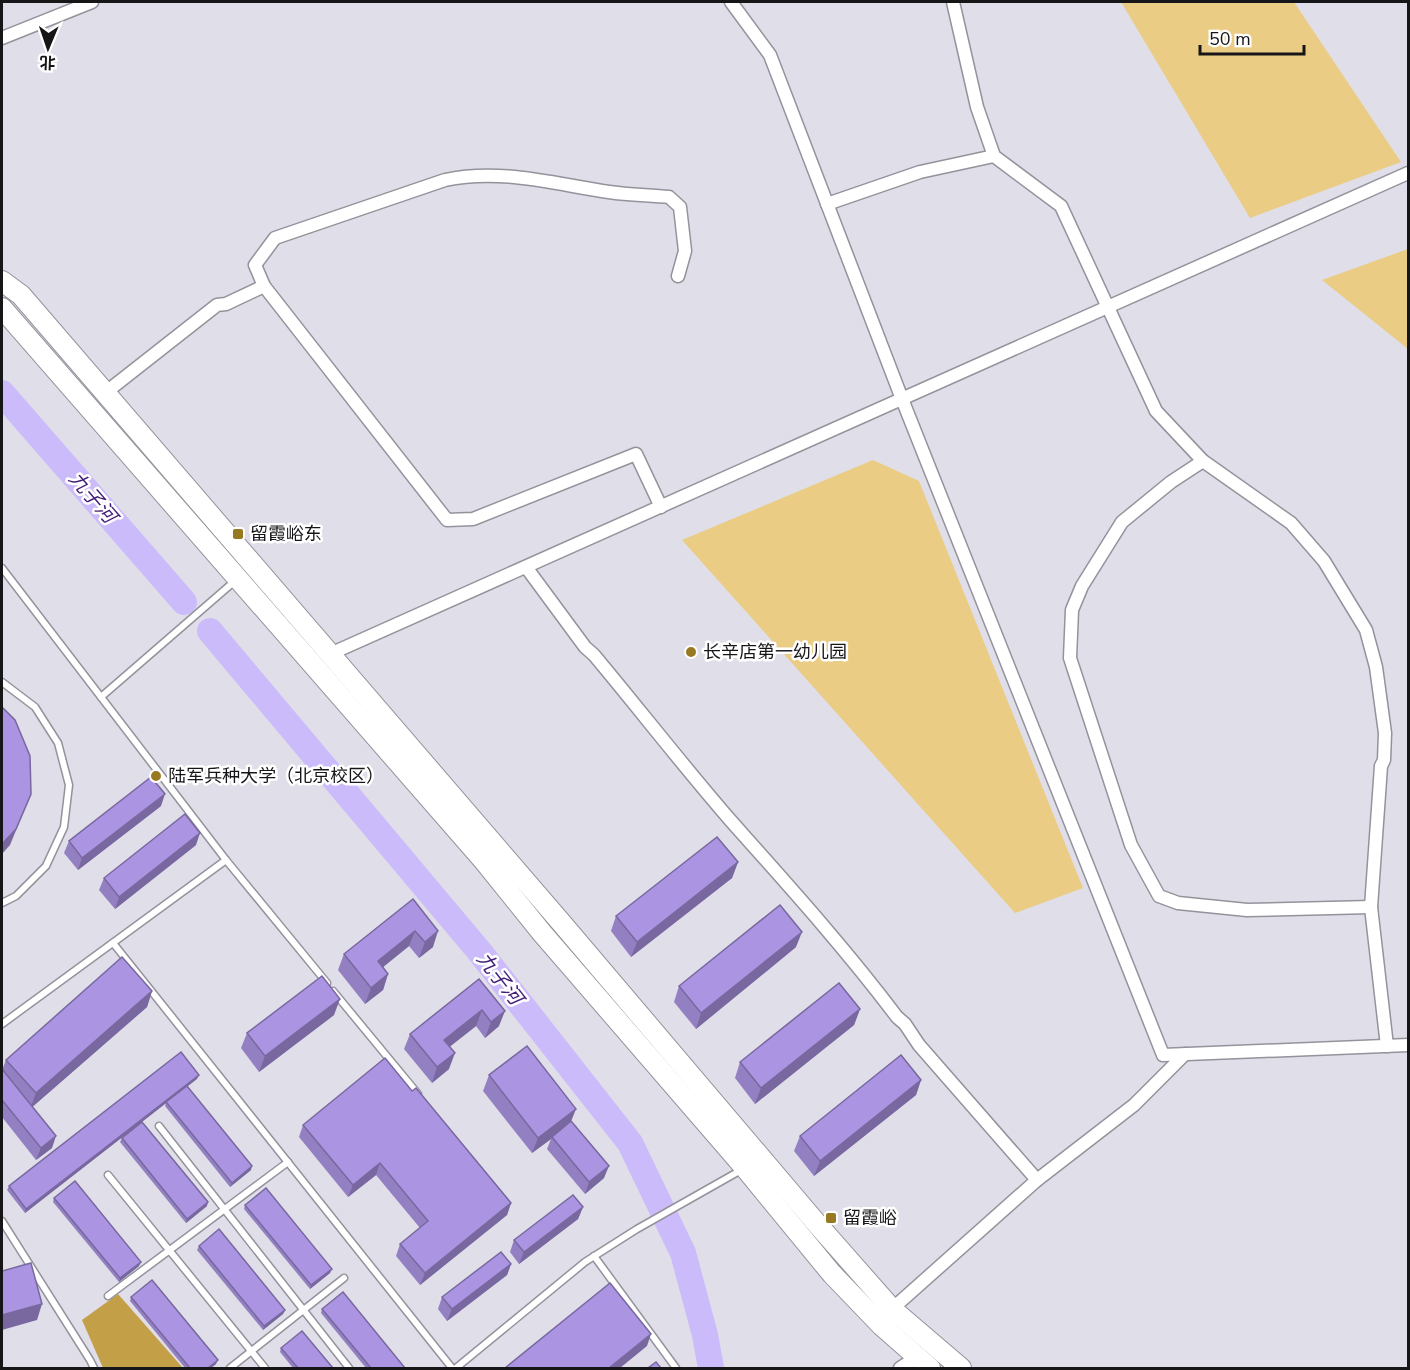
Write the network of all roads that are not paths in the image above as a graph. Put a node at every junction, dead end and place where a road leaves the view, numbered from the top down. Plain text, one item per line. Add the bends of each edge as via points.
1 (92, 2) edge
2 (731, 2) edge
3 (953, 2) edge
4 (2, 38) edge
5 (994, 156) junction
6 (1408, 173) edge
7 (827, 204) junction
8 (678, 276) dead end
9 (2, 281) edge
10 (264, 286) junction
11 (1108, 307) junction
12 (2, 308) edge
13 (105, 393) junction
14 (902, 399) junction
15 (1203, 461) junction
16 (661, 507) junction
17 (526, 567) junction
18 (2, 568) edge
19 (237, 579) junction
20 (330, 654) junction
21 (2, 682) edge
22 (101, 697) junction
23 (226, 860) junction
24 (2, 903) edge
25 (1371, 907) junction
26 (113, 943) junction
27 (2, 1024) edge
28 (1408, 1045) edge
29 (1387, 1046) junction
30 (1185, 1054) junction
31 (426, 1105) edge
32 (159, 1126) dead end
33 (288, 1162) junction
34 (745, 1168) junction
35 (108, 1175) dead end
36 (1037, 1180) junction
37 (224, 1209) junction
38 (2, 1221) edge
39 (169, 1250) junction
40 (594, 1256) junction
41 (344, 1278) dead end
42 (108, 1296) dead end
43 (892, 1309) junction
44 (304, 1310) junction
45 (252, 1352) junction
46 (924, 1363) edge
47 (94, 1368) edge
48 (230, 1368) edge
49 (266, 1368) edge
50 (349, 1368) edge
51 (454, 1368) edge
52 (676, 1368) edge
53 (900, 1368) edge
54 (961, 1368) edge

1 - 4 street
2 - 7 street via 770,55
3 - 5 street via 977,107
5 - 7 street via 920,171
5 - 11 street via 1061,206
6 - 11 street
7 - 14 street
8 - 10 street via 685,251 680,207 669,197 495,174 445,180 275,238 255,265
9 - 13 main road via 21,295
10 - 13 street via 217,305
10 - 16 street via 447,520 473,519 636,454
11 - 14 street
11 - 15 street via 1156,411
12 - 19 main road
13 - 20 main road
14 - 16 street
14 - 30 street via 1163,1055
15 - 25 street via 1291,524 1324,561 1366,630 1376,667 1385,733
15 - 25 street via 1122,522 1082,586 1072,610 1070,657 1131,845 1160,896 1178,903 1247,910
16 - 17 street
17 - 20 street
17 - 36 street via 585,647
18 - 22 lane
19 - 22 lane
19 - 34 main road
20 - 43 main road
21 - 24 lane via 41,716 58,743 69,784 64,827 46,866 16,896
22 - 23 lane
23 - 26 lane
23 - 31 lane
25 - 29 street
26 - 27 lane
26 - 33 lane
28 - 29 street
29 - 30 street
30 - 36 street via 1134,1105
32 - 37 lane
33 - 37 lane
33 - 51 lane
34 - 40 lane
34 - 46 main road via 832,1274
35 - 39 lane
36 - 43 street
37 - 39 lane
37 - 44 lane
38 - 47 lane
39 - 42 lane
39 - 45 lane
40 - 51 lane
40 - 52 lane
41 - 44 lane
43 - 54 main road
44 - 45 lane
44 - 50 lane
45 - 48 lane
45 - 49 lane
46 - 53 street

